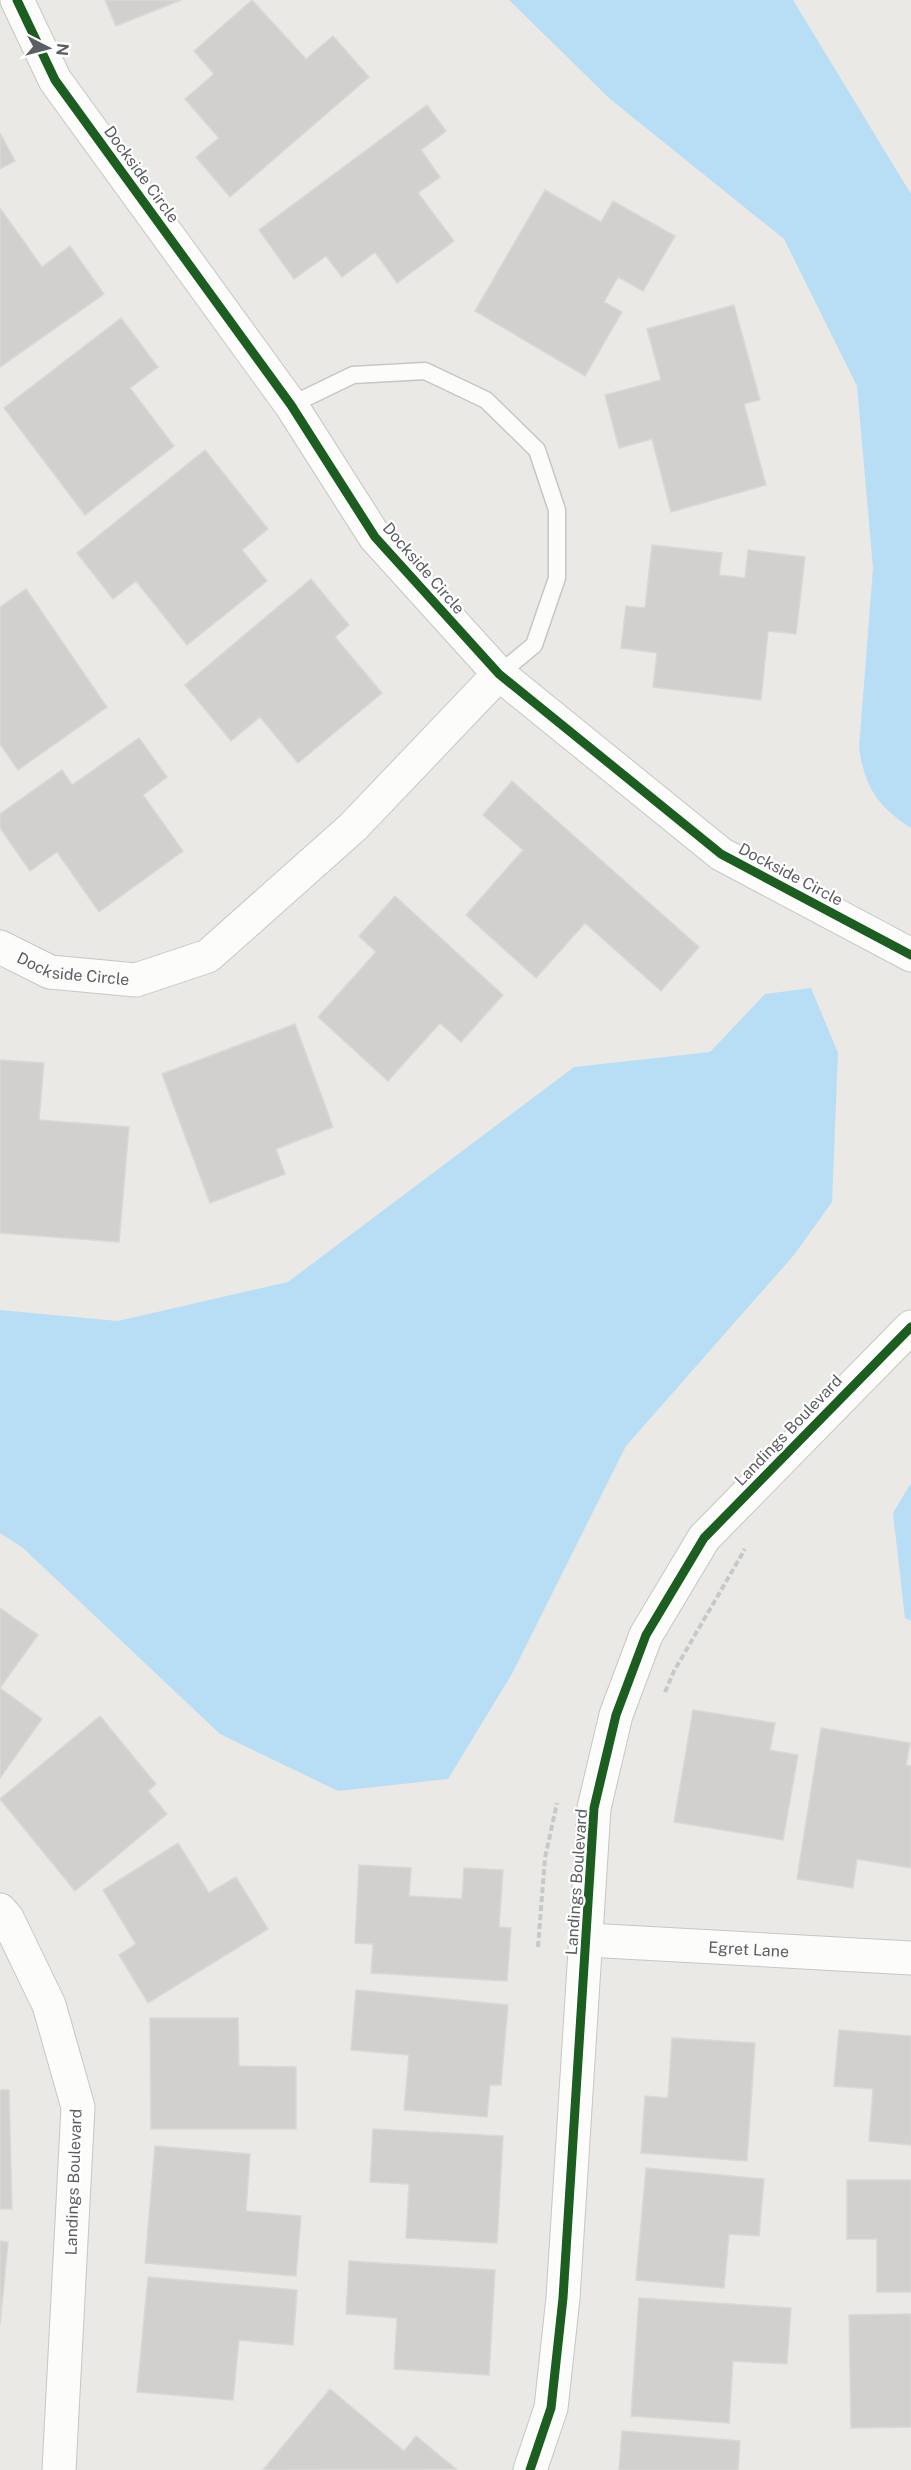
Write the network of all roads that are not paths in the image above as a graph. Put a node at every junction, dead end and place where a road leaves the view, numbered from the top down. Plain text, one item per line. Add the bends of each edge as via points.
1 (17, 0) edge
2 (291, 405) junction
3 (499, 674) junction
4 (0, 947) edge
5 (911, 955) edge
6 (911, 1327) edge
7 (0, 1910) edge
8 (587, 1940) junction
9 (911, 1958) edge
10 (59, 2470) edge
11 (530, 2470) edge

1 - 2 street, Dockside Circle via 55,80
2 - 3 street, Dockside Circle via 375,537
2 - 3 lane via 353,375 425,370 486,400 537,450 557,510 557,578 534,645
3 - 4 street, Dockside Circle via 353,827 208,956 136,980 50,972
3 - 5 street, Dockside Circle via 721,854
6 - 8 street, Landings Boulevard via 704,1538 646,1635 616,1715 594,1808
7 - 10 street, Landings Boulevard via 49,2006 78,2107
8 - 9 street, Egret Lane
8 - 11 street, Landings Boulevard via 563,2298 550,2408

